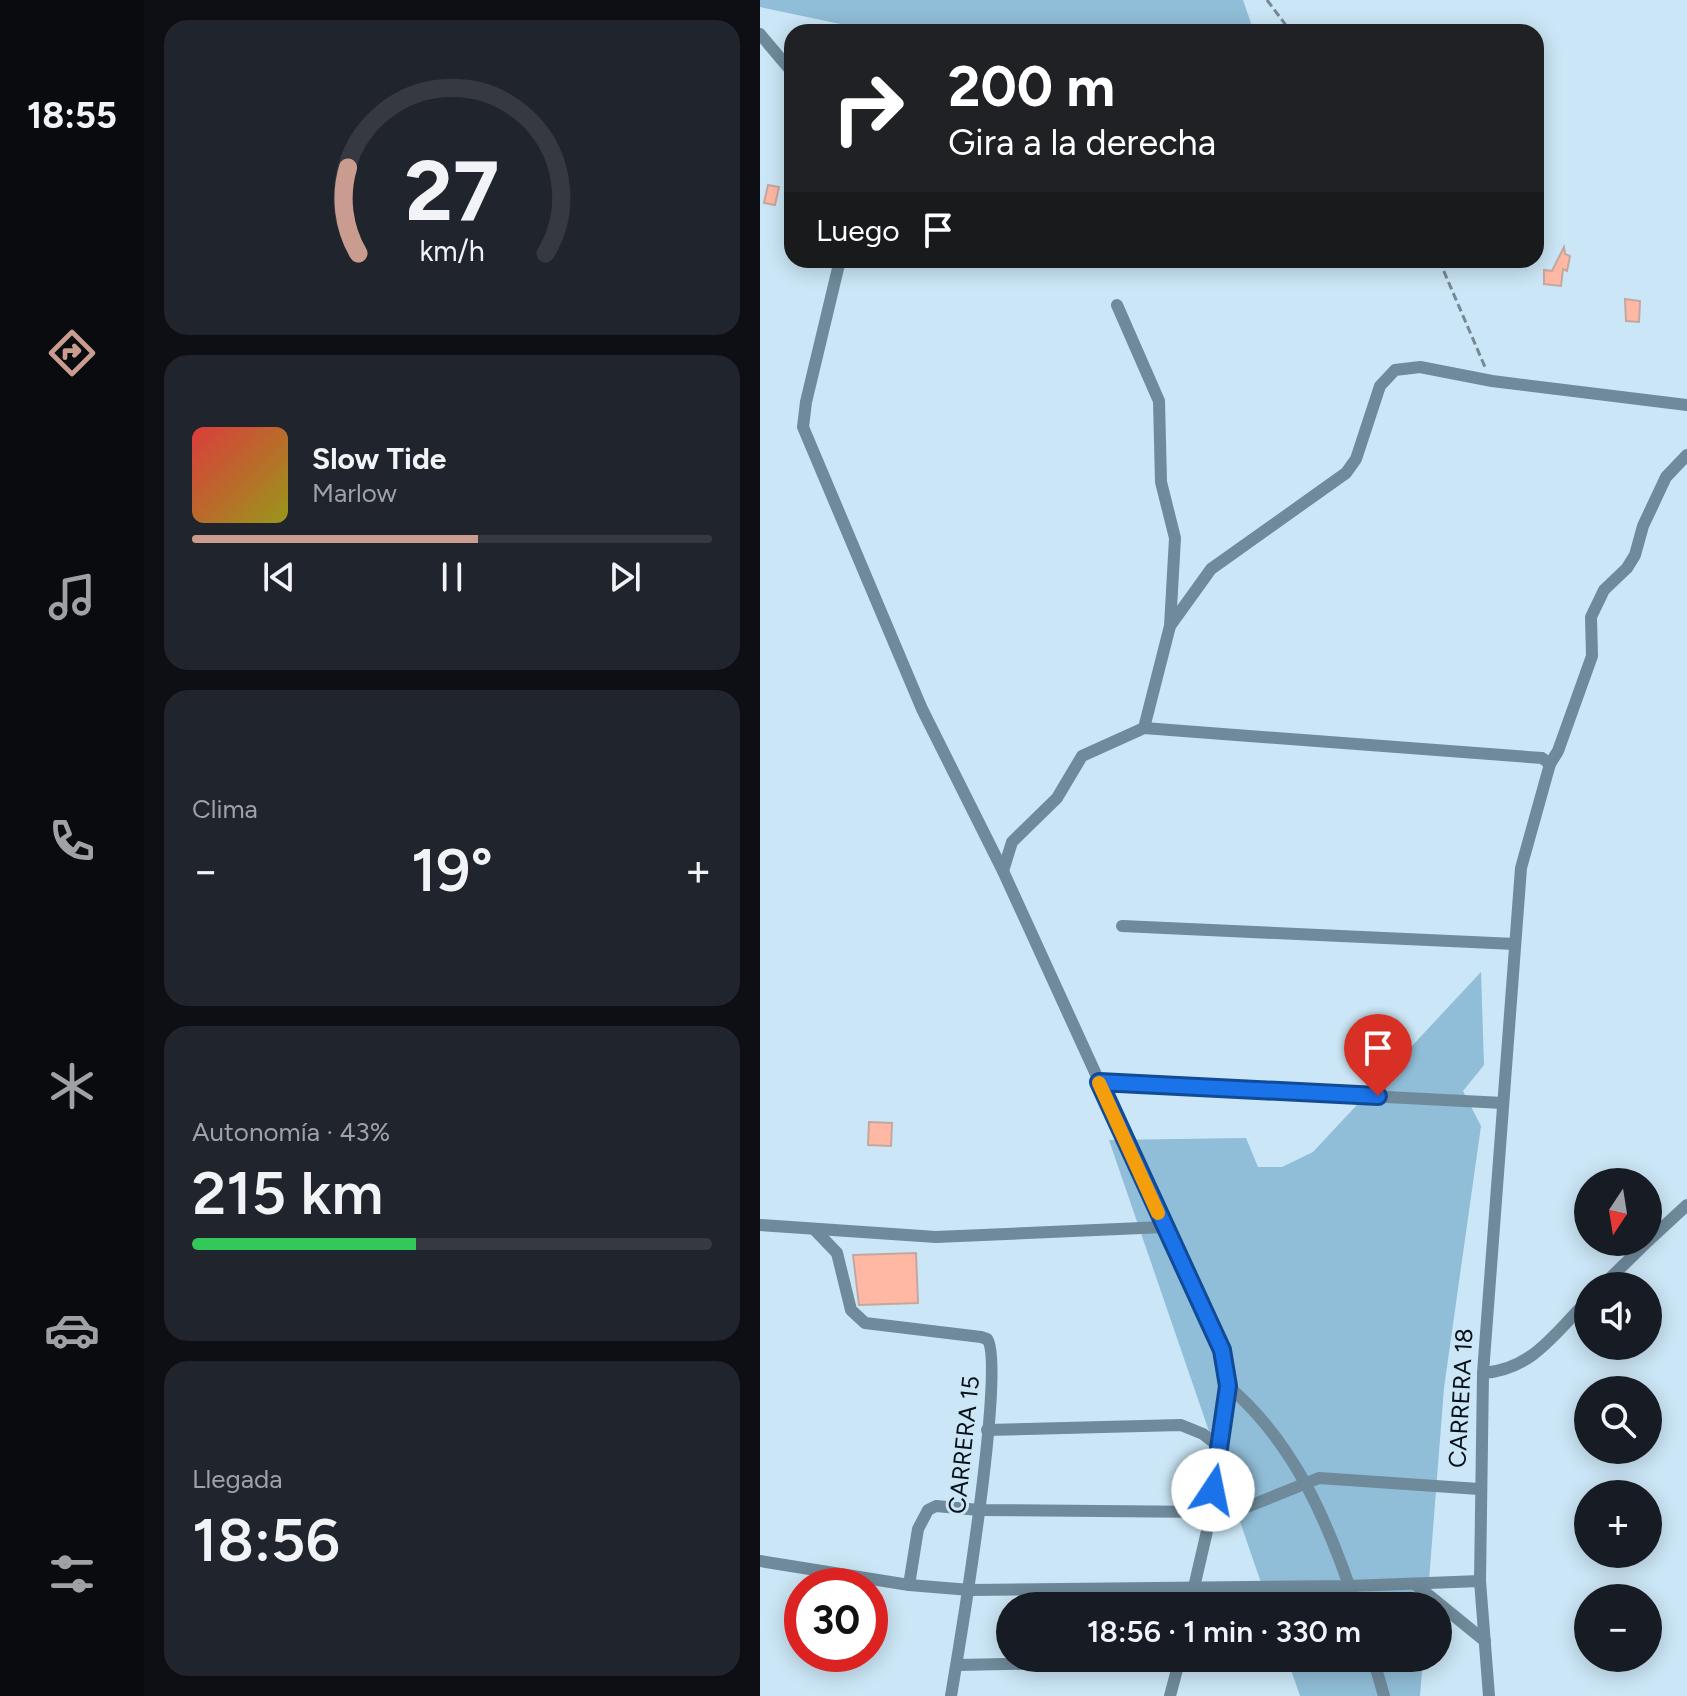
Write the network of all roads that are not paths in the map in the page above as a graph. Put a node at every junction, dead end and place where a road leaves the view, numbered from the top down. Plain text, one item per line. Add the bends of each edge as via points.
1 (760, 34) edge
2 (784, 62) edge
3 (838, 268) edge
4 (1117, 305) dead end
5 (1687, 405) edge
6 (1687, 455) edge
7 (1170, 626) junction
8 (1144, 728) junction
9 (1550, 764) junction
10 (1003, 871) junction
11 (1122, 926) dead end
12 (1515, 944) junction
13 (1099, 1082) junction
14 (1503, 1103) junction
15 (1687, 1205) edge
16 (760, 1225) edge
17 (1164, 1227) junction
18 (814, 1229) junction
19 (1662, 1229) edge
20 (1633, 1256) edge
21 (1617, 1272) edge
22 (1574, 1314) edge
23 (1483, 1373) junction
24 (1228, 1386) junction
25 (987, 1430) junction
26 (1221, 1448) junction
27 (1308, 1482) junction
28 (1479, 1489) junction
29 (979, 1510) junction
30 (1209, 1512) junction
31 (760, 1561) edge
32 (1480, 1581) junction
33 (1415, 1584) junction
34 (909, 1585) junction
35 (1350, 1586) junction
36 (1194, 1588) junction
37 (970, 1590) junction
38 (1193, 1592) edge
39 (1352, 1592) edge
40 (1485, 1641) junction
41 (996, 1664) edge
42 (957, 1665) junction
43 (1177, 1672) edge
44 (1377, 1672) edge
45 (951, 1696) edge
46 (1170, 1696) edge
47 (1384, 1696) edge
48 (1489, 1696) edge

1 - 2 street
3 - 10 street via 803,427 922,709
4 - 7 street via 1159,401 1161,482 1175,538
5 - 7 street via 1420,367 1395,370 1380,386 1356,459 1346,473 1211,569
6 - 9 street, CARRERA 18 via 1666,477 1635,555 1604,590 1591,617 1592,656
7 - 8 street
8 - 9 street via 1542,758
8 - 10 street via 1082,756 1057,798 1012,842
9 - 12 street, CARRERA 18 via 1521,868
10 - 13 street
11 - 12 street
12 - 14 street, CARRERA 18
13 - 14 street
13 - 17 street
14 - 23 street, CARRERA 18
15 - 19 street
16 - 18 street
17 - 18 street via 936,1237
17 - 24 street via 1222,1350
18 - 25 street, CARRERA 15 via 837,1253 851,1310 865,1323 990,1342 994,1378
20 - 21 street
22 - 23 street via 1526,1363
23 - 28 street, CARRERA 18
24 - 26 street
24 - 27 street via 1254,1407
25 - 26 street via 1181,1425
25 - 29 street, CARRERA 15
26 - 30 street
27 - 28 street via 1347,1478
27 - 30 street via 1247,1507
27 - 35 street
28 - 32 street, CARRERA 18
29 - 30 street
29 - 34 street via 928,1510 918,1529
29 - 37 street, CARRERA 15
30 - 36 street
31 - 34 street
32 - 33 street
32 - 40 street, CARRERA 18
33 - 35 street
33 - 40 street
34 - 37 street
35 - 36 street
35 - 39 street
36 - 37 street
36 - 38 street
37 - 42 street, CARRERA 15
40 - 48 street, CARRERA 18
41 - 42 street
42 - 45 street, CARRERA 15
43 - 46 street
44 - 47 street

